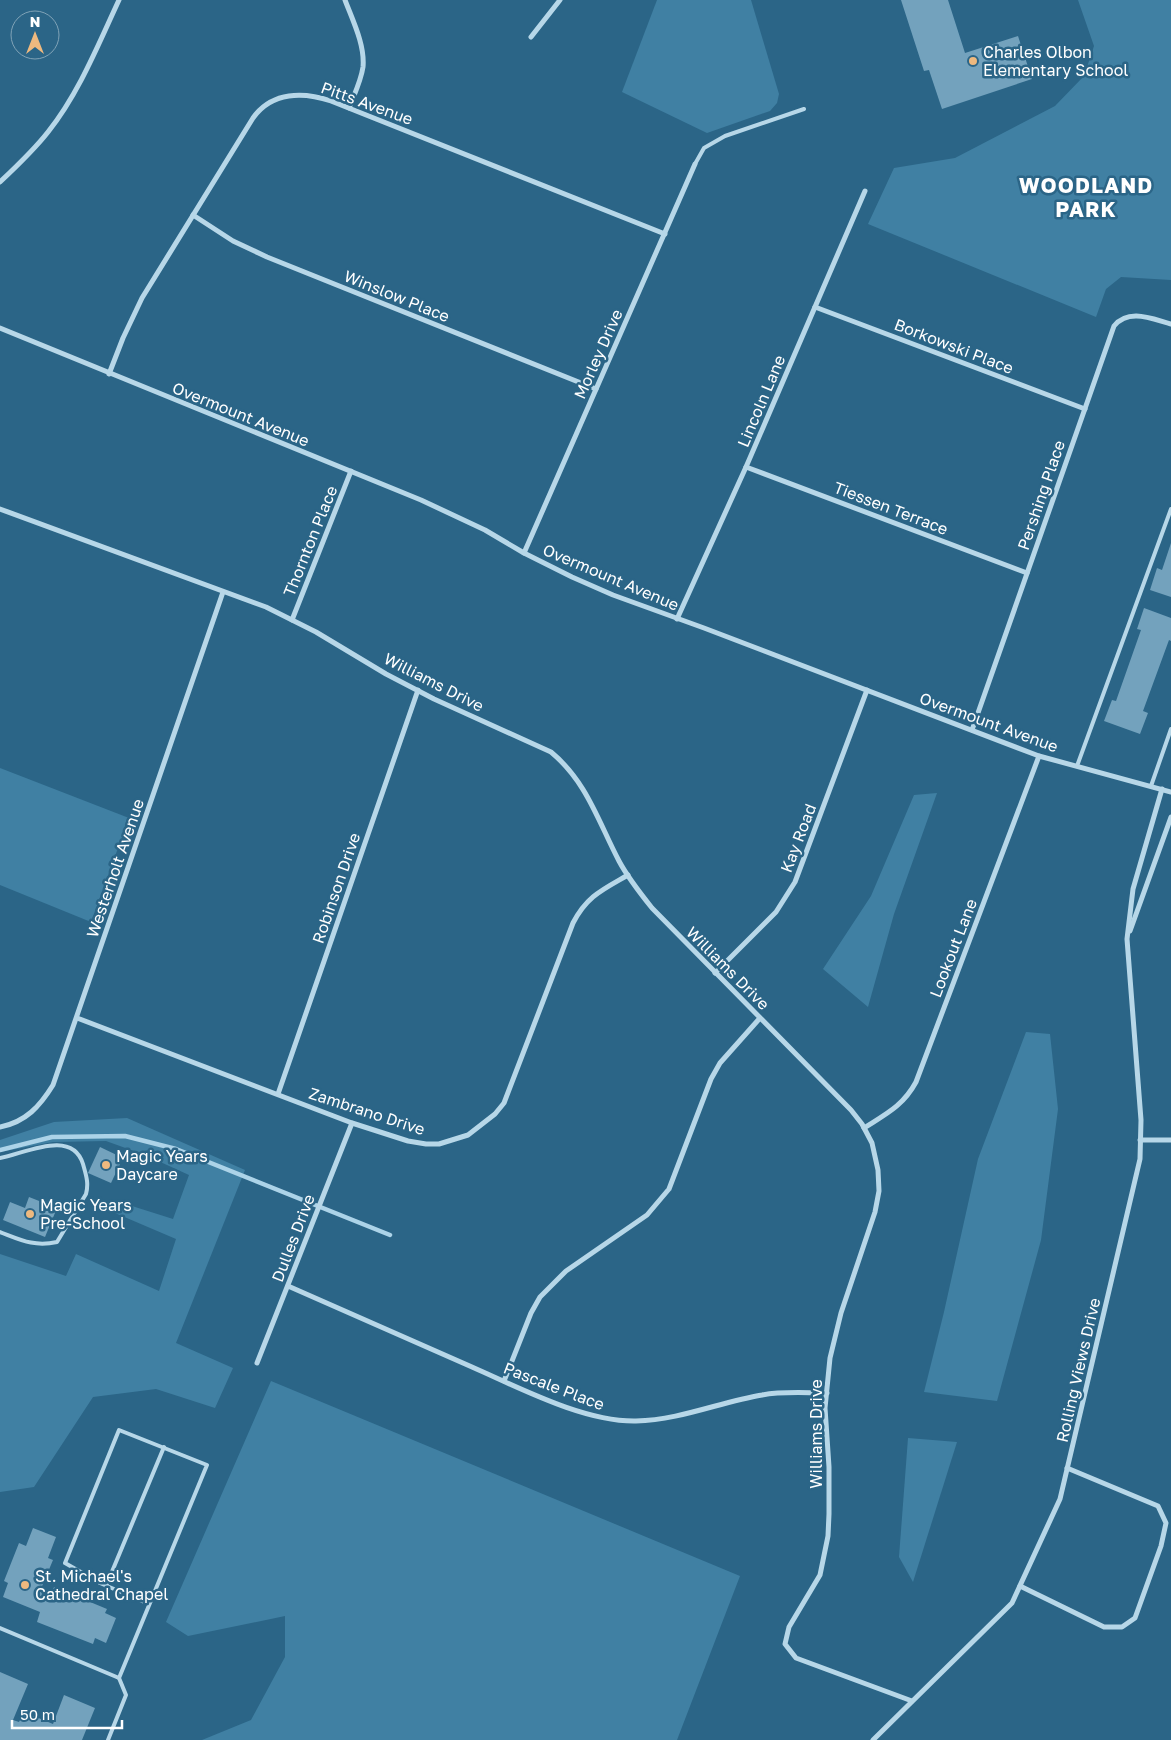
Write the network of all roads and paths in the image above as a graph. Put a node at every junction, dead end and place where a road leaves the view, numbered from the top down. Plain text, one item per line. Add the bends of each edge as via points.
1 (118, 0) edge
2 (345, 0) edge
3 (560, 0) edge
4 (531, 37) dead end
5 (349, 108) junction
6 (804, 109) dead end
7 (695, 164) joint
8 (0, 182) edge
9 (865, 191) dead end
10 (193, 215) junction
11 (665, 234) junction
12 (815, 307) junction
13 (1171, 324) edge
14 (0, 328) edge
15 (109, 374) junction
16 (596, 389) junction
17 (1085, 409) junction
18 (746, 467) junction
19 (351, 471) junction
20 (0, 509) edge
21 (1171, 509) edge
22 (524, 553) junction
23 (1027, 573) junction
24 (223, 592) junction
25 (677, 619) junction
26 (292, 620) junction
27 (418, 690) junction
28 (867, 690) junction
29 (1171, 729) edge
30 (972, 730) junction
31 (1039, 756) junction
32 (1077, 766) junction
33 (1152, 786) junction
34 (1162, 789) junction
35 (1171, 792) edge
36 (1171, 817) edge
37 (628, 876) junction
38 (1127, 939) junction
39 (715, 973) junction
40 (76, 1018) junction
41 (760, 1018) junction
42 (278, 1094) junction
43 (352, 1123) junction
44 (0, 1127) edge
45 (864, 1128) junction
46 (1140, 1140) junction
47 (1171, 1140) edge
48 (0, 1158) edge
49 (0, 1232) edge
50 (288, 1286) junction
51 (257, 1363) dead end
52 (504, 1381) junction
53 (827, 1393) junction
54 (164, 1447) junction
55 (1067, 1468) junction
56 (106, 1586) junction
57 (1020, 1586) junction
58 (149, 1604) junction
59 (0, 1628) edge
60 (118, 1678) junction
61 (912, 1701) junction
62 (108, 1740) edge
63 (873, 1740) edge

1 - 8 street via 69,102 49,132
2 - 5 street via 363,55 363,68
3 - 4 street
5 - 10 street, Pitts Avenue via 317,96 302,95 288,96 265,105 258,110
5 - 11 street, Pitts Avenue
6 - 7 lane via 725,136 704,148
7 - 11 street, Morley Drive
9 - 12 street, Lincoln Lane
10 - 15 street, Pitts Avenue via 142,298
10 - 16 street, Winslow Place via 234,241 267,256
11 - 16 street, Morley Drive
12 - 17 street, Borkowski Place
12 - 18 street, Lincoln Lane
13 - 17 street, Pershing Place via 1132,316 1119,320 1114,326
14 - 15 street, Overmount Avenue
15 - 19 street, Overmount Avenue
16 - 22 street, Morley Drive
17 - 23 street, Pershing Place
18 - 23 street, Tiessen Terrace
18 - 25 street, Lincoln Lane
19 - 22 street, Overmount Avenue via 485,530
19 - 26 street, Thornton Place
20 - 24 street, Williams Drive
21 - 32 lane
22 - 25 street, Overmount Avenue via 613,595
23 - 30 street, Pershing Place
24 - 26 street, Williams Drive
24 - 40 street, Westerholt Avenue
25 - 28 street, Overmount Avenue
26 - 27 street, Williams Drive
27 - 37 street, Williams Drive via 551,752 562,761 580,782
27 - 42 street, Robinson Drive
28 - 30 street, Overmount Avenue
28 - 39 street, Kay Road via 795,882 776,912
29 - 33 lane
30 - 31 street, Overmount Avenue
31 - 32 street, Overmount Avenue
31 - 45 street, Lookout Lane via 916,1082 896,1108
32 - 33 street, Overmount Avenue
33 - 34 street, Overmount Avenue
34 - 35 street, Overmount Avenue
34 - 38 street, Rolling Views Drive via 1133,889
36 - 38 street, Rolling Views Drive
37 - 39 street, Williams Drive via 652,908
37 - 43 street, Zambrano Drive via 588,900 579,912 511,1088 495,1114 468,1135 439,1144 408,1141
38 - 46 street, Rolling Views Drive
39 - 41 street, Williams Drive
40 - 42 street, Zambrano Drive
40 - 44 street, Westerholt Avenue via 53,1085 44,1099 34,1112
41 - 45 street, Williams Drive via 851,1110
41 - 52 street via 720,1063 711,1079 669,1189 647,1215 566,1271 540,1297
42 - 43 street, Zambrano Drive
43 - 50 street, Dulles Drive
45 - 53 street, Williams Drive via 872,1144 878,1170 878,1191 875,1212 841,1313 830,1358
46 - 47 street
46 - 55 street, Rolling Views Drive via 1140,1159
48 - 49 lane via 45,1145 58,1145 81,1157 88,1180 86,1194 57,1242 31,1243
50 - 51 street, Dulles Drive
50 - 52 street, Pascale Place
52 - 53 street, Pascale Place via 594,1416 636,1421 679,1416 761,1395
53 - 61 street, Williams Drive via 828,1536 820,1575 789,1627 785,1644 796,1658
54 - 56 lane
54 - 56 lane via 119,1430 65,1563
54 - 58 lane via 207,1466
55 - 57 street, Rolling Views Drive via 1060,1498
55 - 57 street via 1158,1506 1166,1523 1161,1546 1134,1618 1122,1627 1104,1627
56 - 58 lane
57 - 61 street, Rolling Views Drive via 1012,1603
58 - 60 lane
59 - 60 lane
60 - 62 lane via 126,1695
61 - 63 street, Rolling Views Drive

